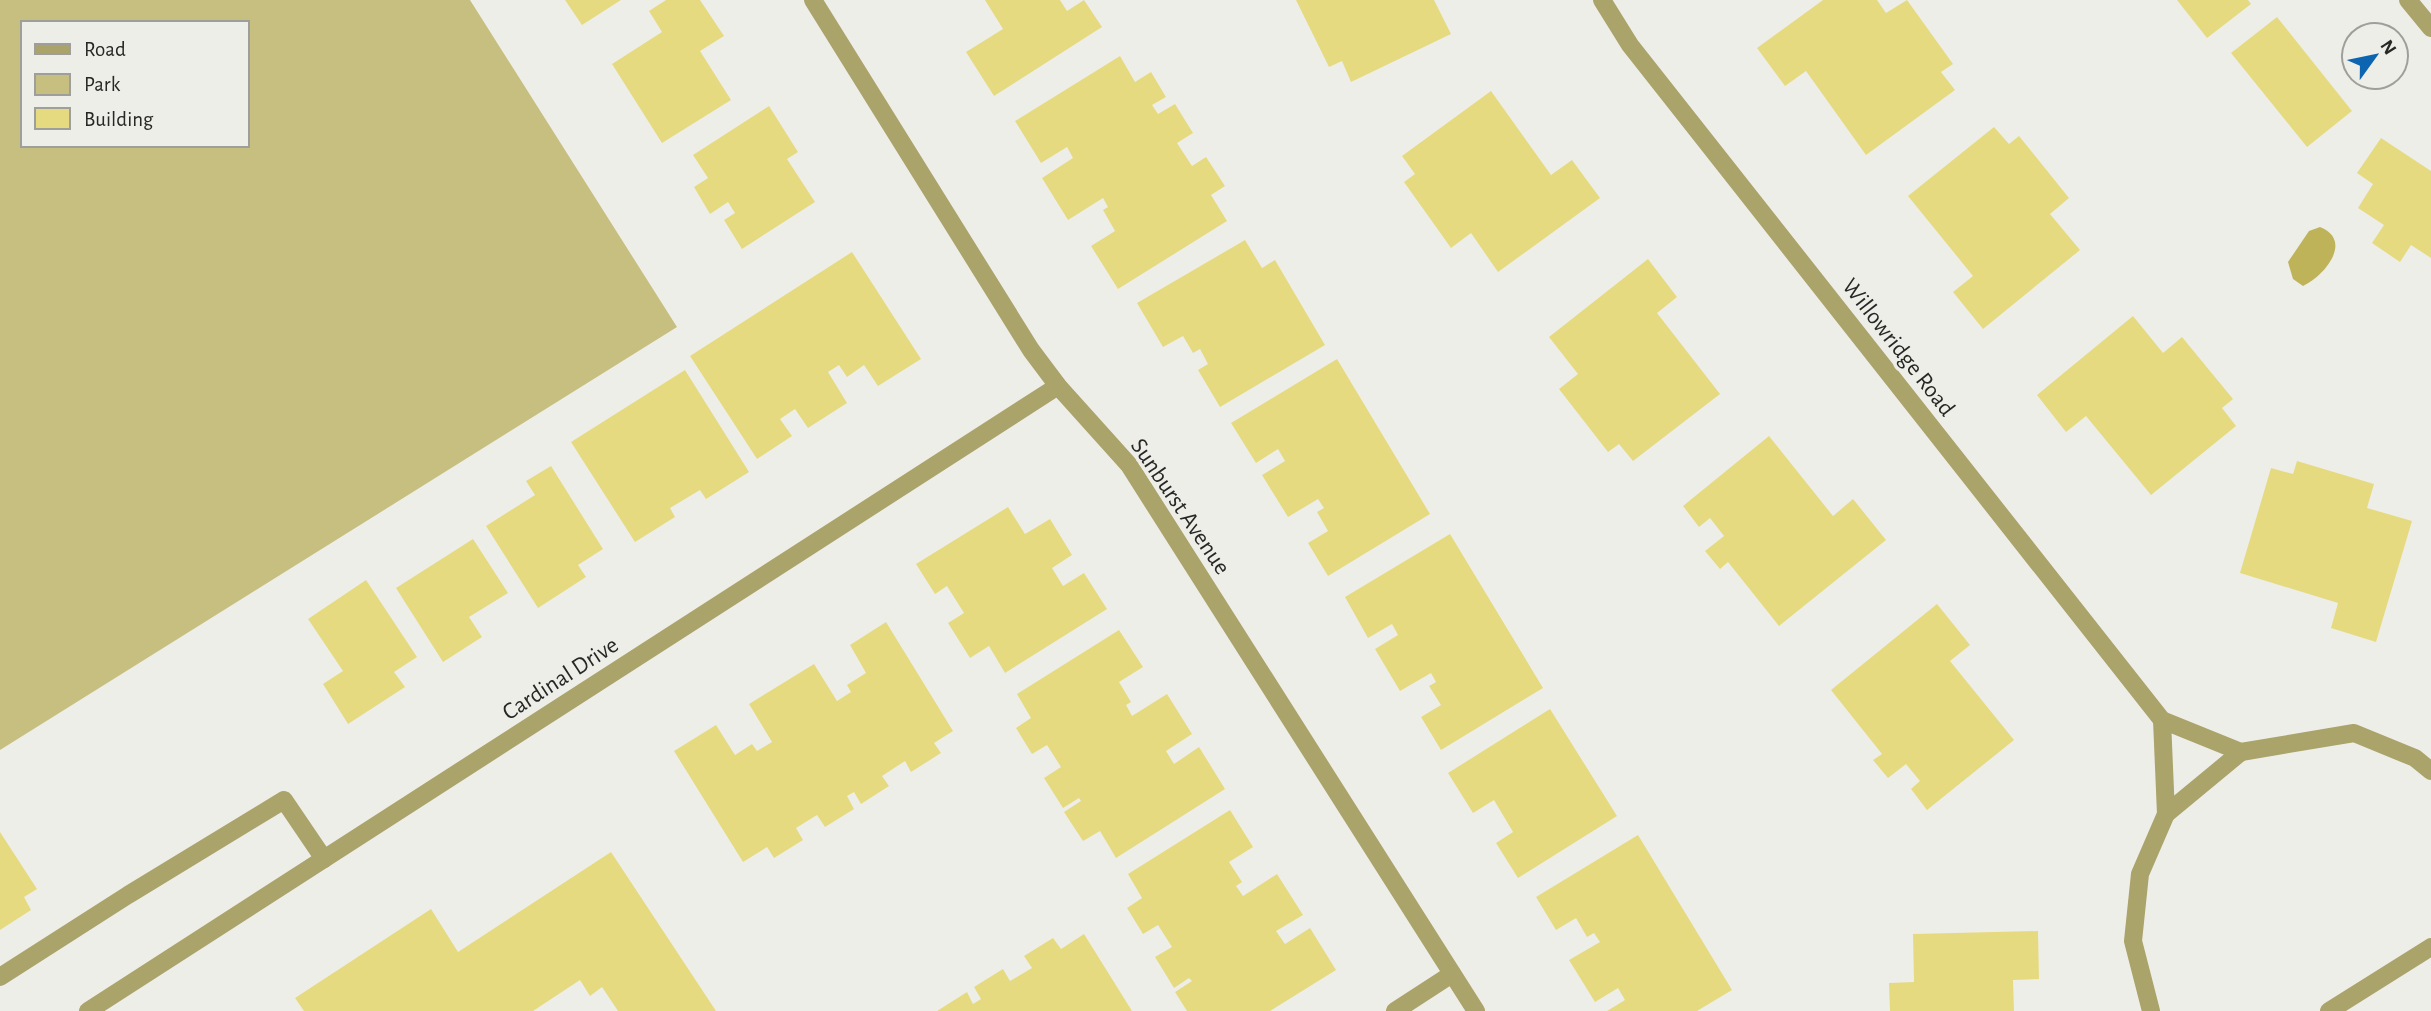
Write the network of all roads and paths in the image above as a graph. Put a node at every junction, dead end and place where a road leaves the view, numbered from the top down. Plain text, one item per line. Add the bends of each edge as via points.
1 (813, 0) edge
2 (1602, 0) edge
3 (2408, 0) edge
4 (2431, 28) edge
5 (1058, 386) junction
6 (2162, 720) junction
7 (2241, 752) junction
8 (2431, 771) edge
9 (2166, 814) junction
10 (324, 859) junction
11 (2431, 947) edge
12 (1452, 974) junction
13 (0, 977) edge
14 (88, 1011) edge
15 (1395, 1011) edge
16 (1476, 1011) edge
17 (2151, 1011) edge
18 (2329, 1011) edge

1 - 5 street, Sunburst Avenue via 1031,351
2 - 6 street, Willowridge Road via 1630,45
3 - 4 street
5 - 10 street, Cardinal Drive
5 - 12 street, Sunburst Avenue via 1129,465
6 - 7 street, Willowridge Road
6 - 9 street
7 - 8 street via 2354,733 2415,758
7 - 9 street
9 - 17 street via 2140,874 2133,941
10 - 13 street via 284,800
10 - 14 street, Cardinal Drive
11 - 18 street
12 - 15 street
12 - 16 street, Sunburst Avenue

